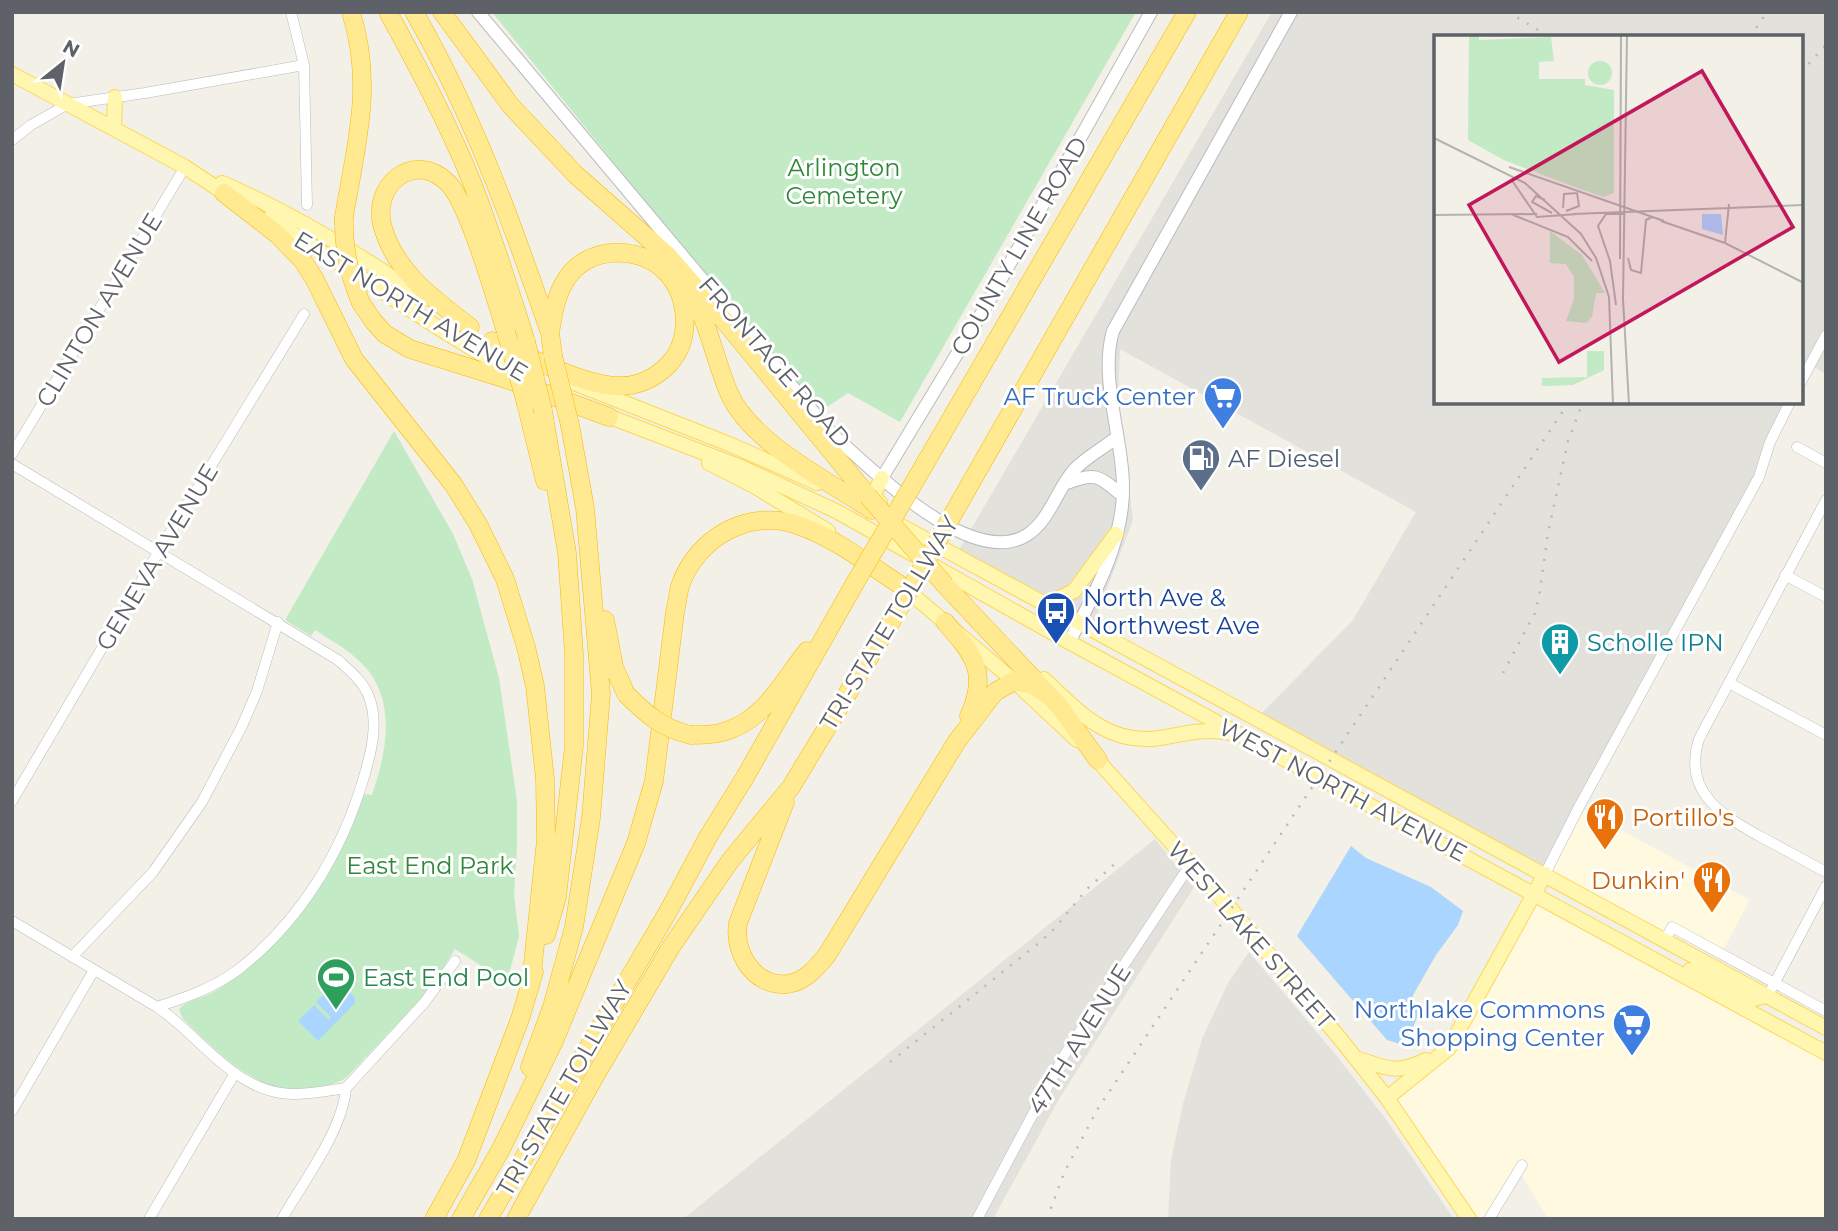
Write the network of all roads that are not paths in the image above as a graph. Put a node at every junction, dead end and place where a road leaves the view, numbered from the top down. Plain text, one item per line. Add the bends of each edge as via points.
1 (291, 12) edge
2 (351, 12) edge
3 (388, 12) edge
4 (414, 12) edge
5 (442, 12) edge
6 (478, 12) edge
7 (1151, 12) edge
8 (1187, 12) edge
9 (1239, 12) edge
10 (1291, 12) edge
11 (304, 65) junction
12 (12, 74) edge
13 (115, 97) junction
14 (68, 103) junction
15 (114, 128) junction
16 (12, 141) edge
17 (185, 167) junction
18 (224, 193) junction
19 (307, 205) dead end
20 (667, 255) junction
21 (304, 314) dead end
22 (470, 327) junction
23 (550, 334) junction
24 (1826, 335) edge
25 (499, 336) junction
26 (1803, 378) edge
27 (1789, 404) edge
28 (609, 417) junction
29 (636, 427) junction
30 (1117, 437) junction
31 (1797, 447) dead end
32 (12, 454) edge
33 (1826, 463) edge
34 (12, 464) edge
35 (883, 478) junction
36 (1066, 483) junction
37 (1123, 496) junction
38 (1826, 500) edge
39 (585, 508) junction
40 (871, 509) junction
41 (1116, 534) junction
42 (159, 551) junction
43 (1785, 575) junction
44 (947, 582) junction
45 (903, 597) junction
46 (1826, 597) edge
47 (1047, 604) junction
48 (839, 613) junction
49 (1080, 621) junction
50 (278, 622) junction
51 (945, 622) junction
52 (1069, 642) junction
53 (574, 654) junction
54 (1014, 681) junction
55 (1728, 683) junction
56 (1046, 693) junction
57 (1241, 735) junction
58 (1826, 735) edge
59 (957, 741) junction
60 (1098, 760) junction
61 (791, 787) junction
62 (12, 801) edge
63 (1190, 865) junction
64 (1826, 872) edge
65 (1545, 874) junction
66 (1826, 886) edge
67 (1534, 894) junction
68 (12, 921) edge
69 (1630, 946) junction
70 (72, 957) junction
71 (455, 961) dead end
72 (94, 970) junction
73 (531, 982) junction
74 (1771, 989) junction
75 (158, 1007) junction
76 (1826, 1011) edge
77 (1826, 1028) edge
78 (1449, 1048) junction
79 (1826, 1053) edge
80 (1356, 1058) junction
81 (235, 1073) junction
82 (346, 1088) junction
83 (1387, 1098) junction
84 (12, 1111) edge
85 (501, 1149) junction
86 (1522, 1165) dead end
87 (149, 1219) edge
88 (282, 1219) edge
89 (434, 1219) edge
90 (461, 1219) edge
91 (488, 1219) edge
92 (516, 1219) edge
93 (977, 1219) edge
94 (1469, 1219) edge
95 (1489, 1219) edge

1 - 11 street
2 - 28 highway, bridge via 361,49 363,99 344,217 345,252 361,303 385,334 410,349
3 - 53 highway, bridge via 470,178 526,342 567,552
4 - 23 highway via 500,190
5 - 20 highway via 540,139
6 - 35 street, FRONTAGE ROAD via 832,434
7 - 35 street, COUNTY LINE ROAD via 1000,282
8 - 48 highway, TRI-STATE TOLLWAY, bridge
9 - 45 highway, TRI-STATE TOLLWAY, bridge
10 - 30 street via 1113,331 1109,353
11 - 13 street
11 - 19 street
12 - 14 main road, EAST NORTH AVENUE
13 - 14 street
13 - 15 main road
14 - 15 main road, EAST NORTH AVENUE
14 - 16 street
15 - 17 main road, EAST NORTH AVENUE
17 - 18 main road, EAST NORTH AVENUE
17 - 22 main road, EAST NORTH AVENUE via 327,235
17 - 32 street, CLINTON AVENUE
18 - 28 main road, EAST NORTH AVENUE via 499,364
18 - 73 highway via 303,261 354,359 453,484 505,579 535,686 545,779 546,840
20 - 40 highway
20 - 40 highway via 699,305 729,393 746,421 781,450
21 - 42 street, GENEVA AVENUE
22 - 25 main road, EAST NORTH AVENUE
22 - 25 highway via 415,281 387,239 380,203 388,186 402,174 429,172 456,193 473,236
23 - 25 highway via 567,276 600,254 628,253 654,263 675,285 684,313 682,340 671,362 647,380 626,385 593,382
23 - 39 highway, bridge
24 - 26 street
25 - 40 main road, EAST NORTH AVENUE via 586,388 766,459
25 - 53 highway, bridge via 526,403 545,482
27 - 65 street via 1759,477
28 - 29 main road, EAST NORTH AVENUE
29 - 40 main road, EAST NORTH AVENUE via 789,487
29 - 45 main road, WEST LAKE STREET via 800,513 868,559
30 - 36 street, FRONTAGE ROAD via 1074,470
30 - 37 street
31 - 33 street
34 - 42 street
35 - 36 street, FRONTAGE ROAD via 937,519 975,539 1004,542 1027,535
35 - 40 main road
36 - 37 street via 1086,475 1101,478
37 - 41 street
38 - 43 street
39 - 48 highway, bridge via 614,667 626,694 648,716 674,731 721,733 758,714
39 - 85 highway via 601,694 591,818 574,927 552,1007
40 - 44 highway, bridge
40 - 47 main road, WEST NORTH AVENUE
40 - 52 main road, WEST NORTH AVENUE
41 - 47 main road via 1074,591
41 - 49 street via 1103,576
42 - 50 street
42 - 62 street, GENEVA AVENUE
43 - 46 street
43 - 55 street
44 - 56 highway
44 - 57 main road via 1062,696 1115,735 1142,740 1219,730
45 - 51 main road, WEST LAKE STREET
45 - 61 highway, TRI-STATE TOLLWAY
45 - 85 highway via 814,532 782,521 751,522 723,531 691,564 675,612 647,811 554,1041
47 - 49 main road, WEST NORTH AVENUE
48 - 91 highway, TRI-STATE TOLLWAY
49 - 52 street
49 - 65 main road, WEST NORTH AVENUE
50 - 70 street via 257,691 202,802 153,872
50 - 75 street via 338,660 364,686 373,714 366,768 341,841 300,908 251,958 208,989
51 - 54 main road, WEST LAKE STREET
51 - 59 highway via 979,670 976,695
52 - 57 main road, WEST NORTH AVENUE
53 - 73 highway via 574,746 557,897
54 - 56 highway
54 - 59 highway via 995,692
54 - 60 main road, WEST LAKE STREET
55 - 58 street
55 - 64 street via 1696,746 1702,791 1729,819
56 - 60 highway
57 - 67 main road, WEST NORTH AVENUE
59 - 61 highway via 827,955 813,972 786,984 750,968 736,936
60 - 63 main road, WEST LAKE STREET
61 - 92 highway, TRI-STATE TOLLWAY via 730,861 671,947
63 - 80 main road, WEST LAKE STREET
63 - 93 street, 47TH AVENUE via 1065,1054
65 - 67 main road
65 - 74 main road, WEST NORTH AVENUE
66 - 74 street
67 - 69 main road, WEST NORTH AVENUE
67 - 78 main road
68 - 70 street
69 - 74 main road via 1754,999 1761,999
69 - 79 main road, WEST NORTH AVENUE
70 - 72 street
71 - 82 street via 424,1003
72 - 75 street
72 - 84 street
73 - 89 highway via 466,1161
74 - 76 street, WEST NORTH AVENUE
74 - 77 main road, WEST NORTH AVENUE
75 - 81 street
78 - 80 main road via 1407,1069 1390,1069
78 - 83 main road
80 - 83 main road, WEST LAKE STREET
81 - 82 street via 280,1093
81 - 87 street
82 - 88 street via 339,1121
83 - 94 main road, WEST LAKE STREET
85 - 90 highway
86 - 95 street

